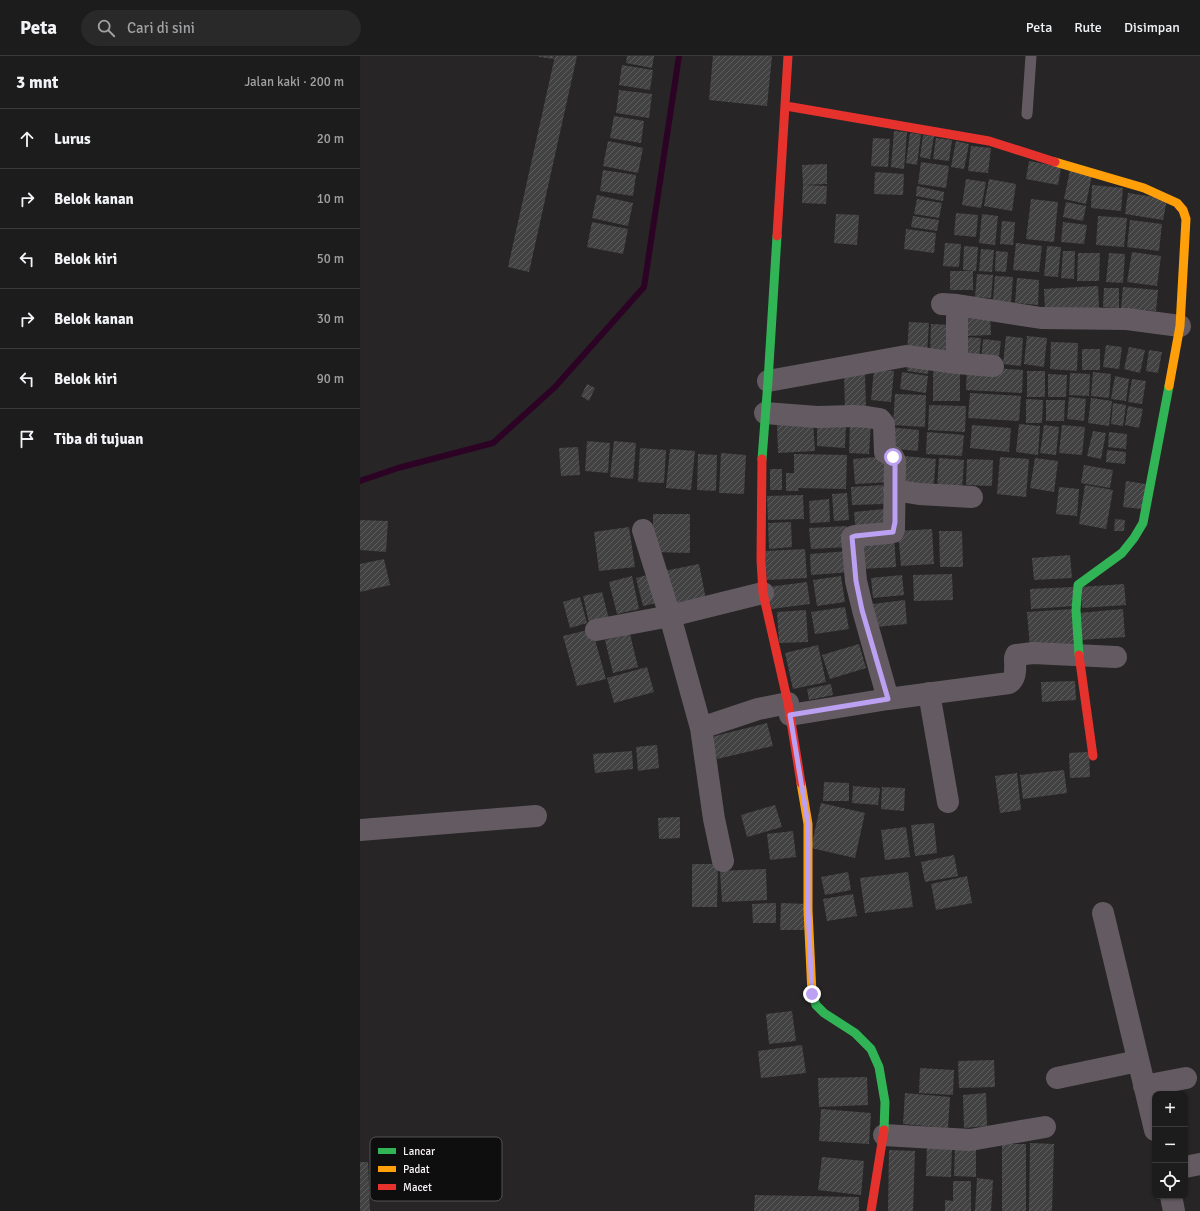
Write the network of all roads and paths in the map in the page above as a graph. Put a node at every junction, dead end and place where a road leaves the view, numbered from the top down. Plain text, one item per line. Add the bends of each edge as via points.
1 (788, 56) edge
2 (1031, 56) edge
3 (786, 106) junction
4 (1027, 114) dead end
5 (1180, 326) junction
6 (957, 363) junction
7 (992, 366) dead end
8 (768, 381) junction
9 (765, 413) junction
10 (894, 490) junction
11 (972, 497) dead end
12 (643, 530) dead end
13 (763, 593) junction
14 (670, 616) junction
15 (596, 630) dead end
16 (1079, 656) junction
17 (1116, 658) dead end
18 (929, 693) junction
19 (888, 699) junction
20 (789, 709) junction
21 (701, 728) junction
22 (1093, 756) dead end
23 (948, 802) dead end
24 (536, 816) dead end
25 (360, 830) edge
26 (722, 861) dead end
27 (1103, 913) dead end
28 (1138, 1061) junction
29 (1056, 1078) dead end
30 (1186, 1078) dead end
31 (1144, 1086) junction
32 (1045, 1127) dead end
33 (1154, 1127) edge
34 (884, 1136) junction
35 (1200, 1164) edge
36 (1188, 1166) edge
37 (1172, 1199) edge
38 (871, 1211) edge
39 (1174, 1211) edge

1 - 3 street
2 - 4 lane
3 - 5 street via 990,141 1144,188 1177,203 1184,210 1186,219
3 - 8 street
5 - 6 street via 1128,319 1041,318 950,305
5 - 16 street via 1143,524 1122,552 1078,585 1076,610
6 - 7 street
6 - 8 street via 906,356
8 - 9 street
9 - 10 street via 880,419 884,424 885,452 895,461
9 - 13 street via 762,450
10 - 11 street
10 - 19 street via 893,532 852,537 856,581 862,610
12 - 14 street
13 - 14 street
13 - 20 street
14 - 15 street
14 - 21 street
16 - 17 street
16 - 18 street via 1018,654 1015,658 1014,678 1009,683
16 - 22 street
18 - 19 street
18 - 23 street
19 - 20 street
20 - 21 street via 758,709
20 - 34 street via 808,824 808,910 812,994 816,1005 824,1013 856,1033 871,1049 879,1067 885,1102
21 - 26 street
24 - 25 street
27 - 28 street
28 - 29 street
28 - 31 street
30 - 31 street
31 - 33 street
32 - 34 street via 970,1140
34 - 38 street
35 - 36 street
37 - 39 street

